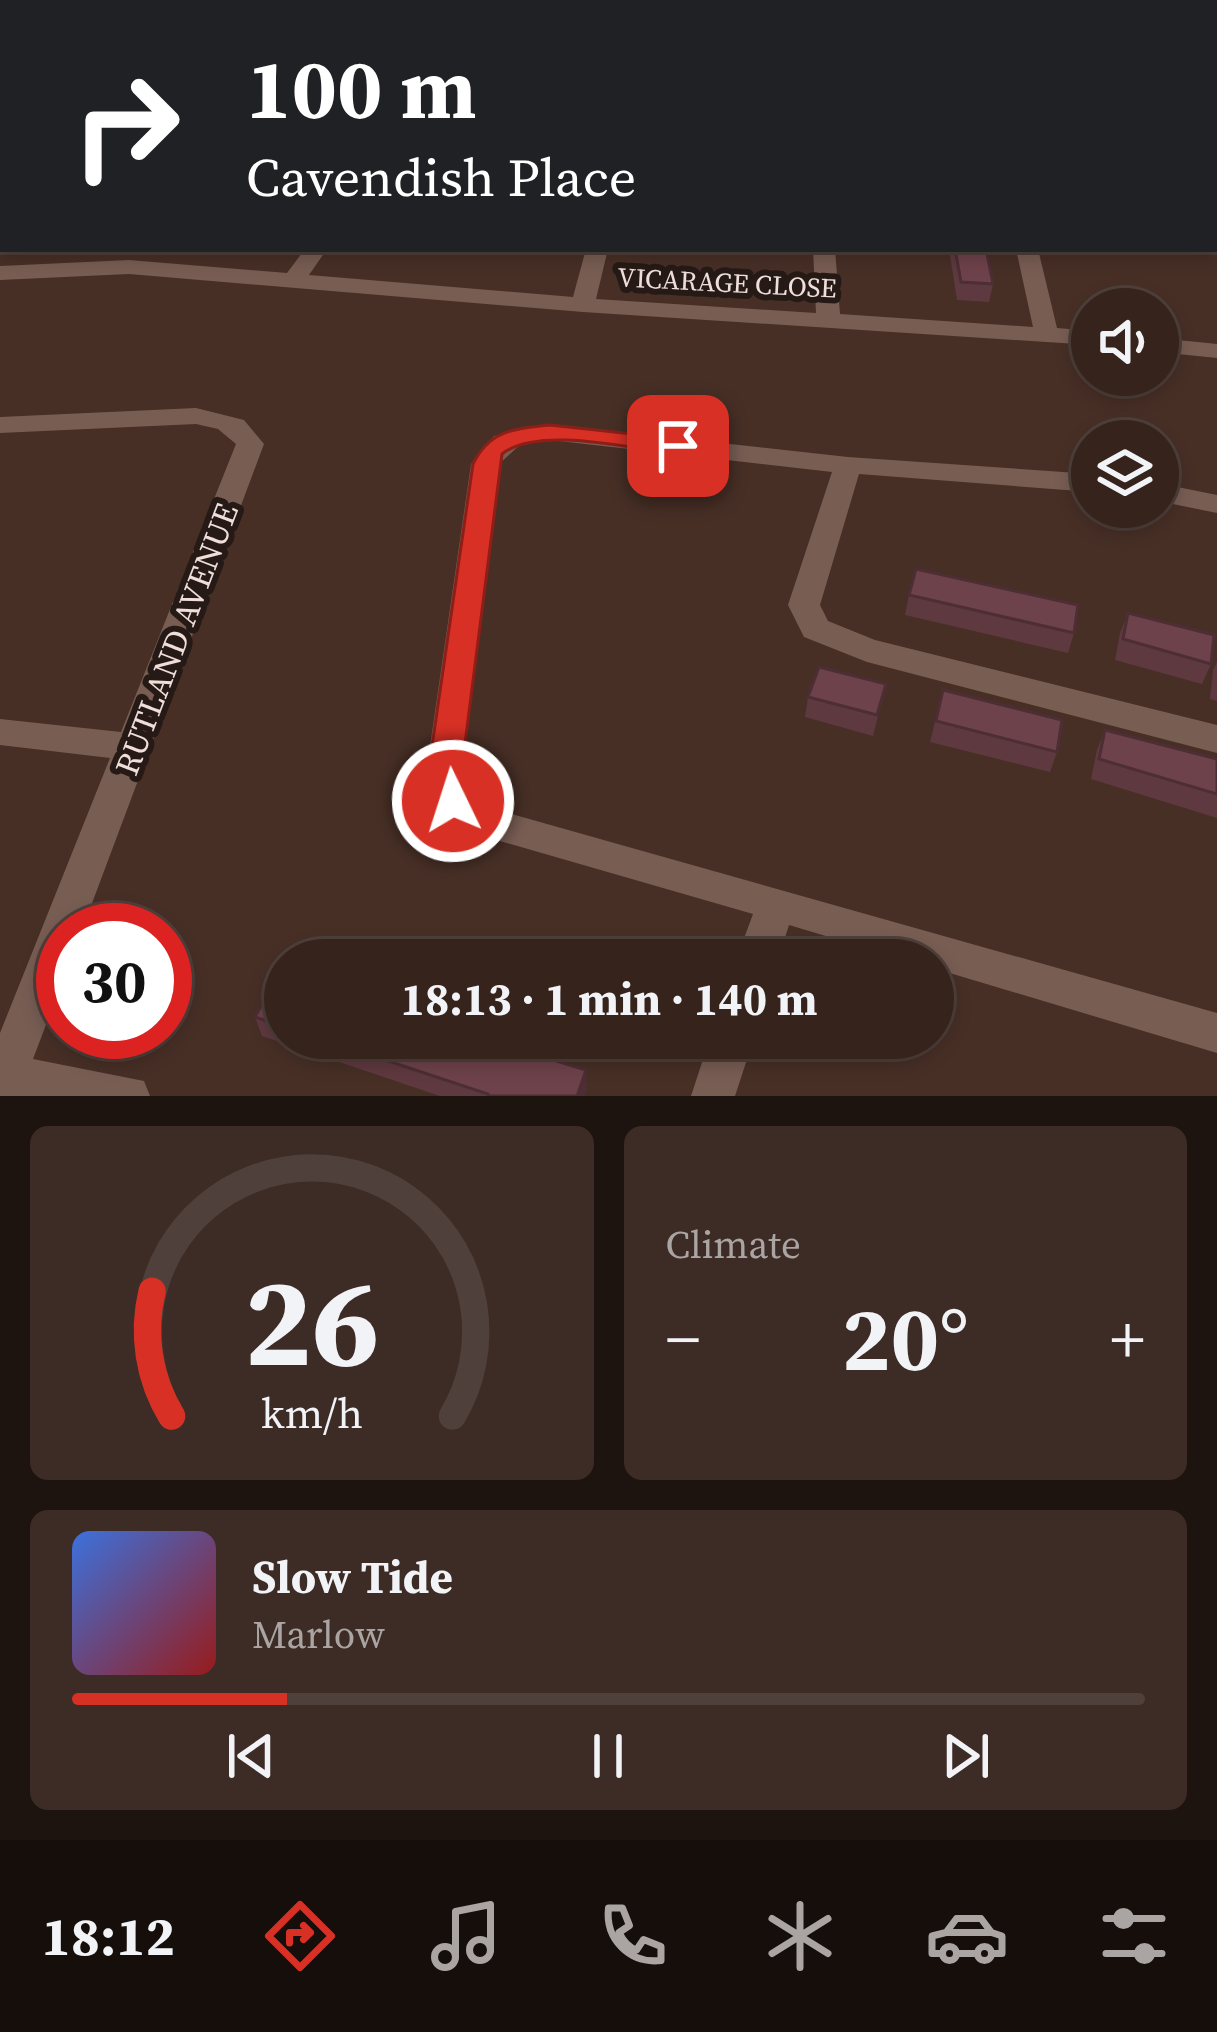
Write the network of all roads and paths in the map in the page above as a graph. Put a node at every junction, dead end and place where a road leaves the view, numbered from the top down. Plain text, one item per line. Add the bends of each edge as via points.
1 (314, 252) edge
2 (596, 252) edge
3 (824, 252) edge
4 (1028, 252) edge
5 (0, 274) edge
6 (293, 281) junction
7 (583, 305) junction
8 (827, 319) junction
9 (1046, 333) junction
10 (1071, 336) edge
11 (1179, 347) edge
12 (1217, 351) edge
13 (0, 425) edge
14 (848, 465) junction
15 (1071, 481) edge
16 (1179, 496) edge
17 (1217, 504) edge
18 (0, 732) edge
19 (1217, 739) edge
20 (136, 747) junction
21 (776, 904) junction
22 (764, 939) edge
23 (1217, 1033) edge
24 (725, 1059) edge
25 (2, 1076) edge
26 (128, 1096) edge
27 (713, 1096) edge

1 - 6 street
2 - 7 street
3 - 8 street
4 - 9 street
5 - 6 street, VICARAGE CLOSE via 128,267
6 - 7 street, VICARAGE CLOSE
7 - 8 street, VICARAGE CLOSE
8 - 9 street, VICARAGE CLOSE
9 - 10 street, VICARAGE CLOSE
11 - 12 street
13 - 20 street, RUTLAND AVENUE via 196,416 243,430 250,445
14 - 15 street
14 - 19 street via 804,605 814,629 867,650
14 - 21 street via 550,432 507,438 485,464 446,767 453,801 486,822
16 - 17 street
18 - 20 street
20 - 25 street, RUTLAND AVENUE
21 - 22 street
21 - 23 street
24 - 27 street
25 - 26 street

